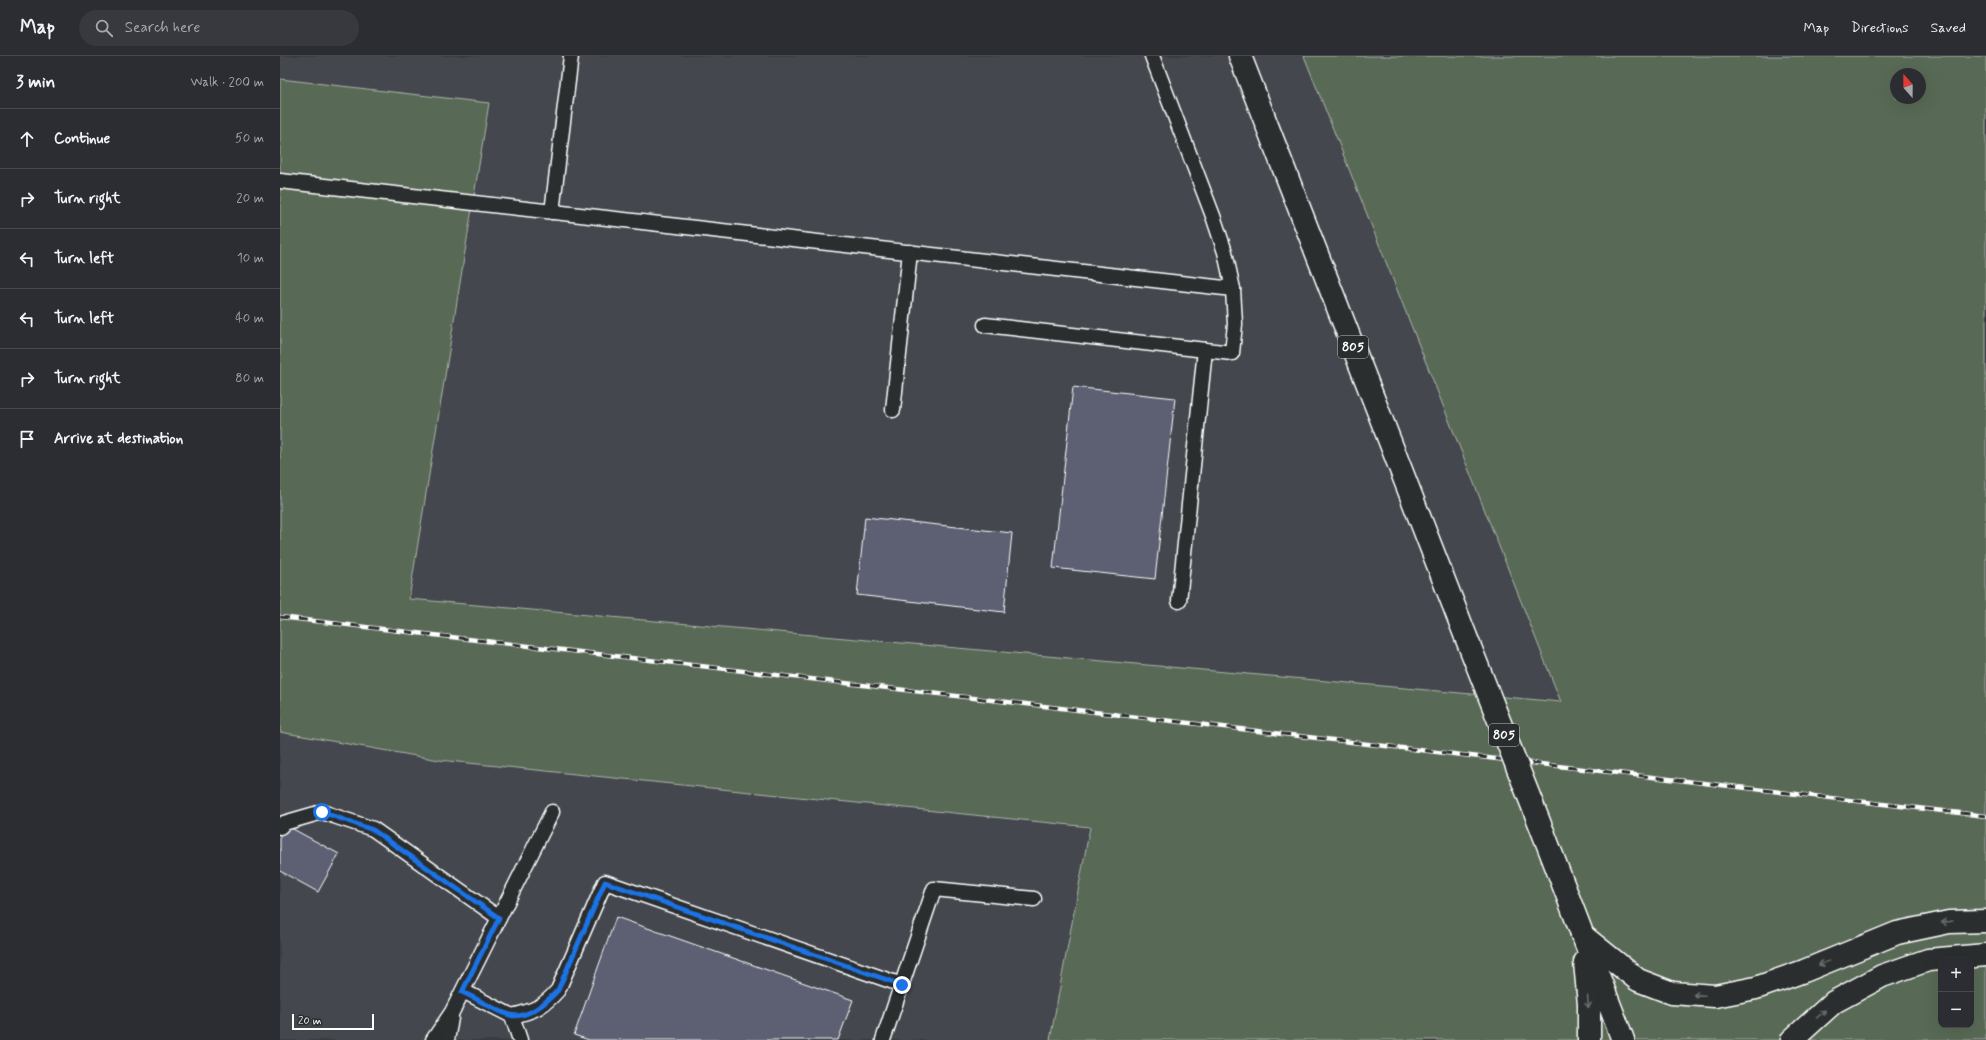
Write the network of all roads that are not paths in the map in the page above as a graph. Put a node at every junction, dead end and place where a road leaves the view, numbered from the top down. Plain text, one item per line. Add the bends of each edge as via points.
1 (571, 56) edge
2 (1152, 56) edge
3 (1240, 56) edge
4 (280, 181) edge
5 (552, 212) junction
6 (910, 252) junction
7 (1233, 289) junction
8 (985, 325) dead end
9 (1205, 350) junction
10 (893, 410) dead end
11 (1179, 601) dead end
12 (552, 812) dead end
13 (280, 827) edge
14 (1034, 899) dead end
15 (499, 918) junction
16 (1986, 921) edge
17 (1582, 935) junction
18 (1986, 955) edge
19 (902, 985) junction
20 (462, 992) junction
21 (452, 1012) junction
22 (512, 1016) junction
23 (433, 1040) edge
24 (447, 1040) edge
25 (520, 1040) edge
26 (883, 1040) edge
27 (1589, 1040) edge
28 (1623, 1040) edge
29 (1792, 1040) edge

1 - 5 lane
2 - 7 lane via 1213,216 1225,252
3 - 17 main road, 805, bridge
4 - 5 lane
5 - 6 lane
6 - 7 lane
6 - 10 lane
7 - 9 lane via 1235,324 1232,352
8 - 9 lane
9 - 11 lane
12 - 15 lane
13 - 15 lane via 284,823 322,812 373,830
14 - 19 lane via 934,889
15 - 20 lane
16 -> 17 main road via 1949,922 1897,933 1756,988 1715,996 1672,993 1638,980
17 -> 27 main road via 1589,1004
17 - 28 main road, 805
29 -> 18 main road via 1834,1002 1882,976 1928,960
19 - 22 lane via 605,882 558,990 547,1002 532,1012
19 - 26 lane
20 - 21 lane
20 - 22 lane
21 - 23 lane
21 - 24 lane
22 - 25 lane

